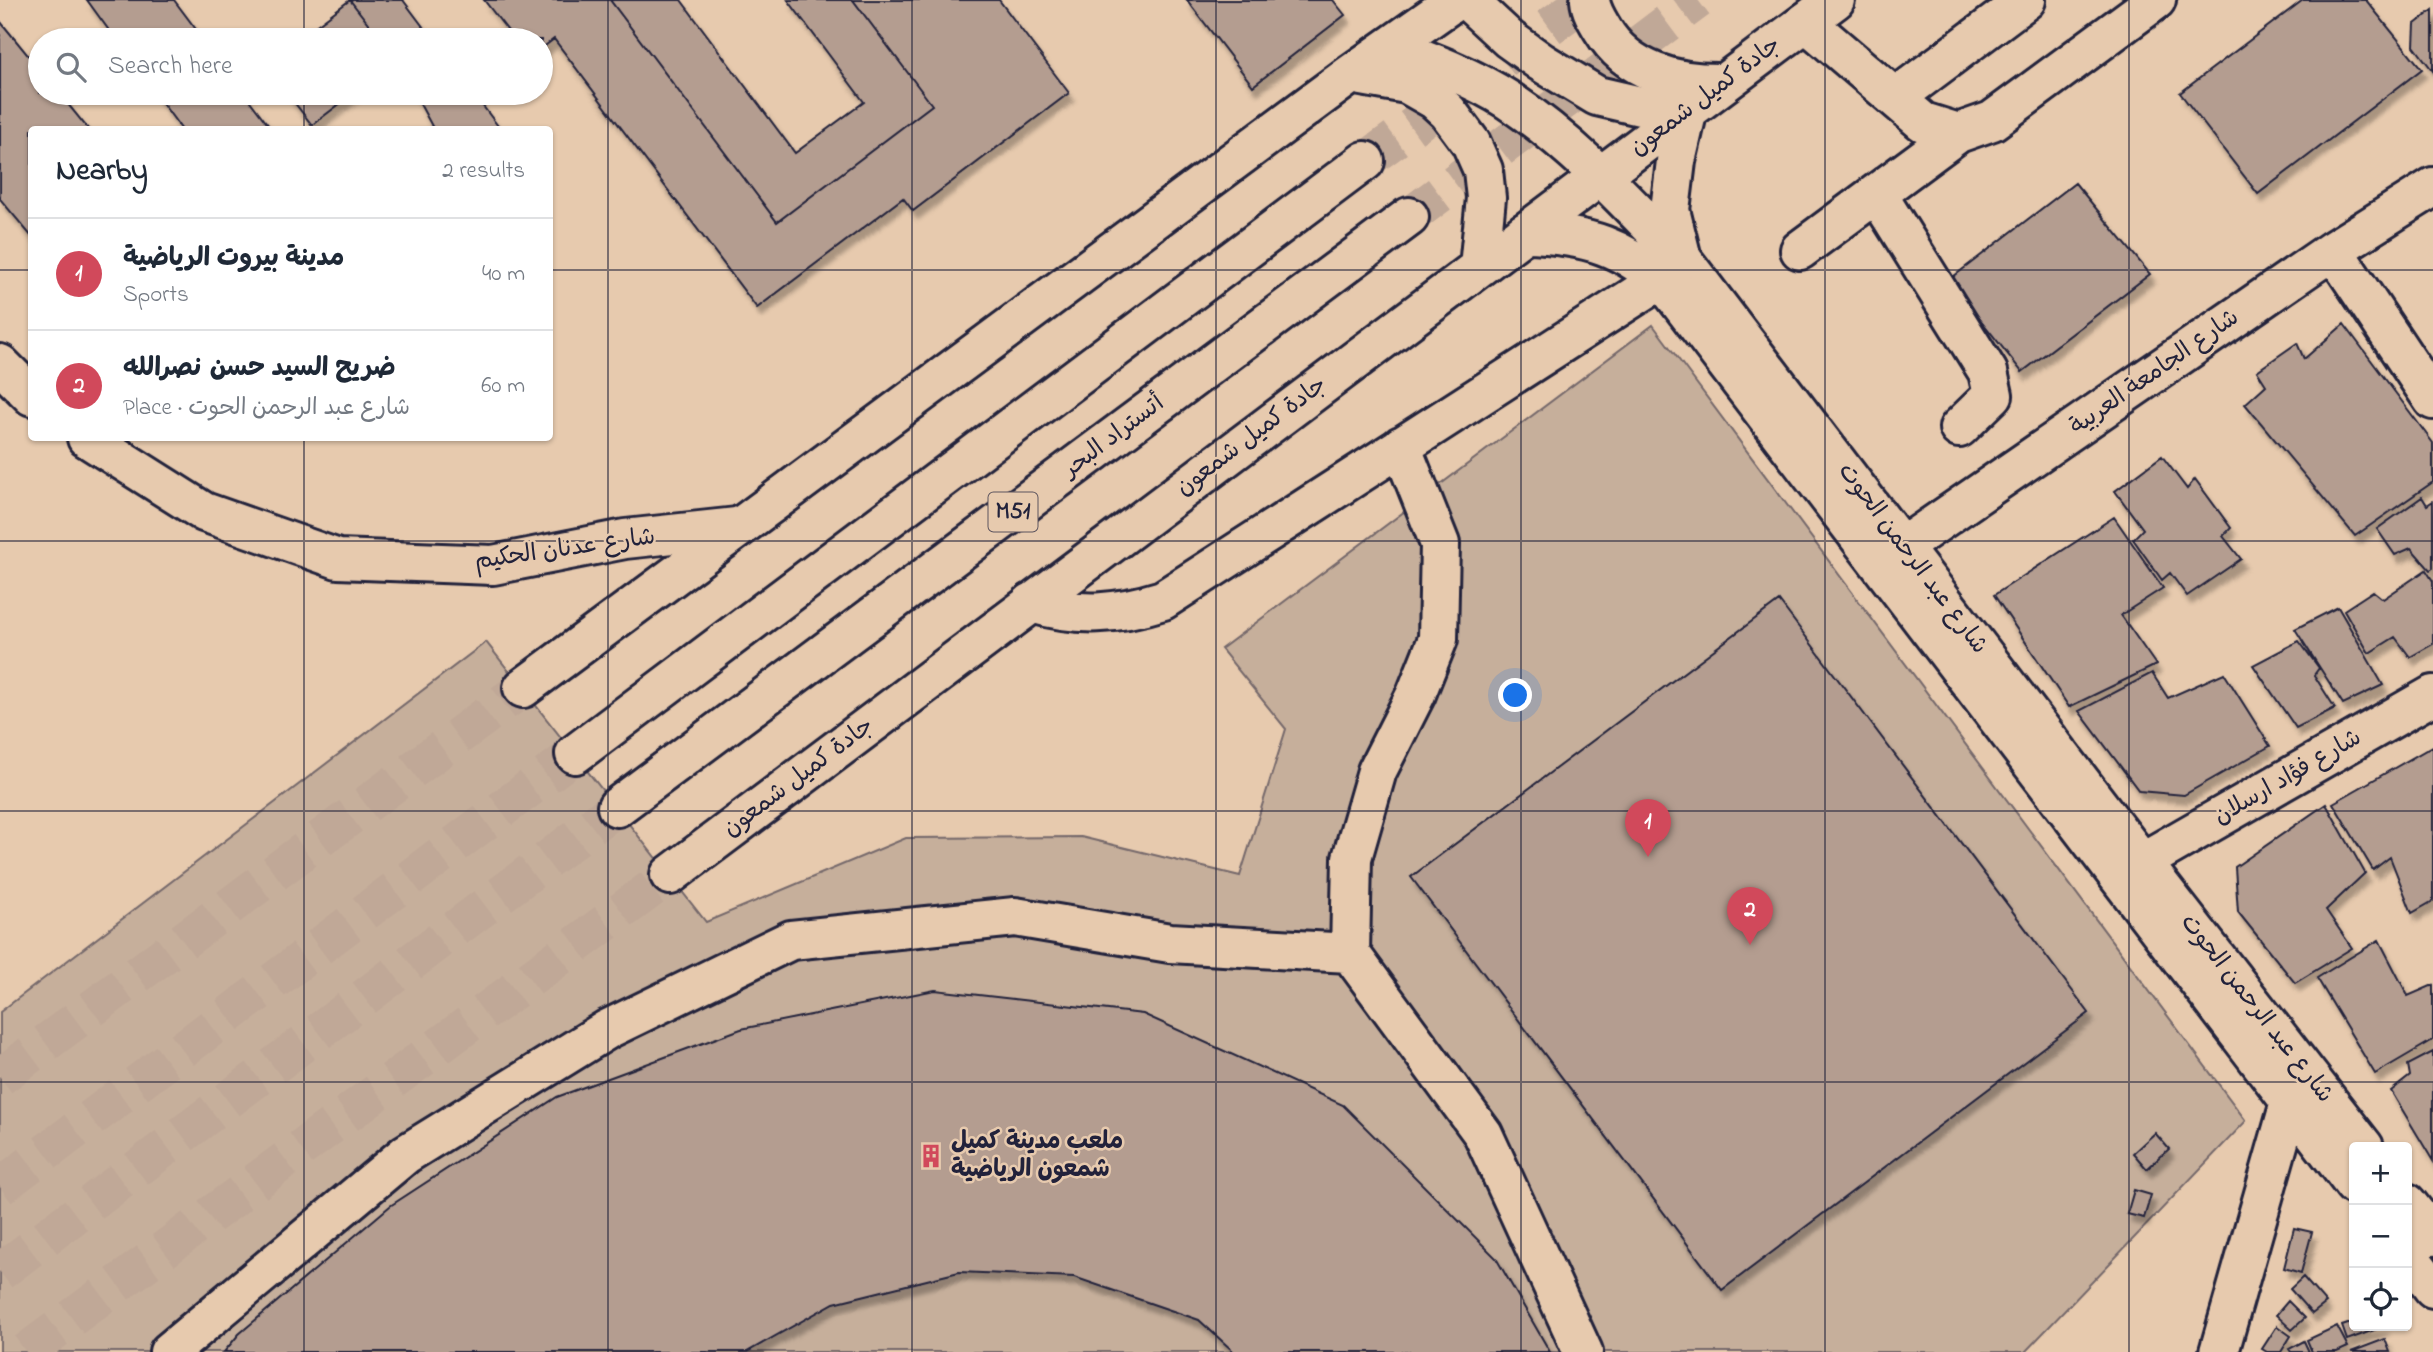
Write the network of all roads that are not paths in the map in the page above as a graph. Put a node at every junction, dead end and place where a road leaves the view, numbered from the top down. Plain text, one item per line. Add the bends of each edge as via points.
1 (1456, 0) edge
2 (1468, 0) edge
3 (1590, 0) edge
4 (2026, 0) edge
5 (2156, 0) edge
6 (1821, 11) edge
7 (1391, 47) junction
8 (1351, 74) junction
9 (1723, 83) junction
10 (1895, 98) junction
11 (1688, 109) junction
12 (1958, 133) junction
13 (1365, 161) tunnel mouth
14 (1602, 176) junction
15 (2433, 187) edge
16 (1877, 194) junction
17 (1409, 216) tunnel mouth
18 (1524, 233) junction
19 (1800, 250) dead end
20 (2333, 250) junction
21 (1479, 267) junction
22 (1671, 269) junction
23 (0, 364) edge
24 (28, 392) edge
25 (2433, 400) edge
26 (1959, 428) dead end
27 (92, 441) edge
28 (1401, 446) junction
29 (737, 527) junction
30 (1891, 555) junction
31 (1031, 603) junction
32 (523, 688) tunnel mouth
33 (2433, 695) edge
34 (575, 754) tunnel mouth
35 (617, 807) tunnel mouth
36 (2142, 862) junction
37 (670, 875) tunnel mouth
38 (1350, 953) junction
39 (2301, 1066) junction
40 (2290, 1102) junction
41 (2360, 1142) edge
42 (2349, 1179) edge
43 (2409, 1205) edge
44 (2433, 1237) edge
45 (2412, 1261) edge
46 (2433, 1288) edge
47 (169, 1352) edge
48 (1583, 1352) edge
49 (2219, 1352) edge

1 - 7 main road
2 - 11 main road via 1508,39 1597,96 1649,108
3 - 9 main road via 1610,43 1643,68 1694,83
4 - 10 main road
5 - 12 main road via 1992,121
6 - 9 main road, جادة كميل شمعون
6 - 10 main road
7 - 8 main road
7 - 14 main road, شارع عبد الرحمن الحوت via 1506,99
8 - 21 main road via 1407,84 1435,100 1471,143 1483,170 1486,198
8 - 29 main road
9 - 11 main road, جادة كميل شمعون
10 - 12 main road via 1923,122
11 - 14 main road, جادة كميل شمعون
11 - 22 main road via 1670,209
12 - 16 main road
13 - 34 main road
14 - 18 main road, جادة كميل شمعون
14 - 22 main road, شارع عبد الرحمن الحوت
15 - 20 main road, شارع الجامعة العربية
16 - 19 main road
16 - 26 main road via 1988,372 1993,395
17 - 35 main road, أتستراد البحر / M51
18 - 21 main road, جادة كميل شمعون
18 - 22 main road, شارع عبد الرحمن الحوت via 1561,234 1597,242 1630,258
20 - 25 main road
20 - 30 main road, شارع الجامعة العربية
21 - 31 main road, جادة كميل شمعون
22 - 28 main road
22 - 30 main road, شارع عبد الرحمن الحوت
23 - 24 main road
27 - 29 main road, شارع عدنان الحكيم via 204,512 338,559 493,565 625,539
28 - 31 main road via 1163,600 1107,614 1066,612
28 - 38 main road via 1440,544 1438,639 1373,783 1352,858
29 - 32 main road
30 - 36 main road, شارع عبد الرحمن الحوت
30 - 40 main road, شارع عبد الرحمن الحوت
31 - 37 main road, جادة كميل شمعون
33 - 36 main road, شارع فؤاد ارسلان
36 - 39 main road, شارع عبد الرحمن الحوت
38 - 47 main road via 1170,943 1015,917 791,940 608,1029 406,1154
38 - 48 main road via 1483,1134
39 - 40 main road
39 - 41 main road, شارع عبد الرحمن الحوت
40 - 42 main road, شارع عبد الرحمن الحوت
40 - 49 main road
43 - 44 main road
45 - 46 main road

